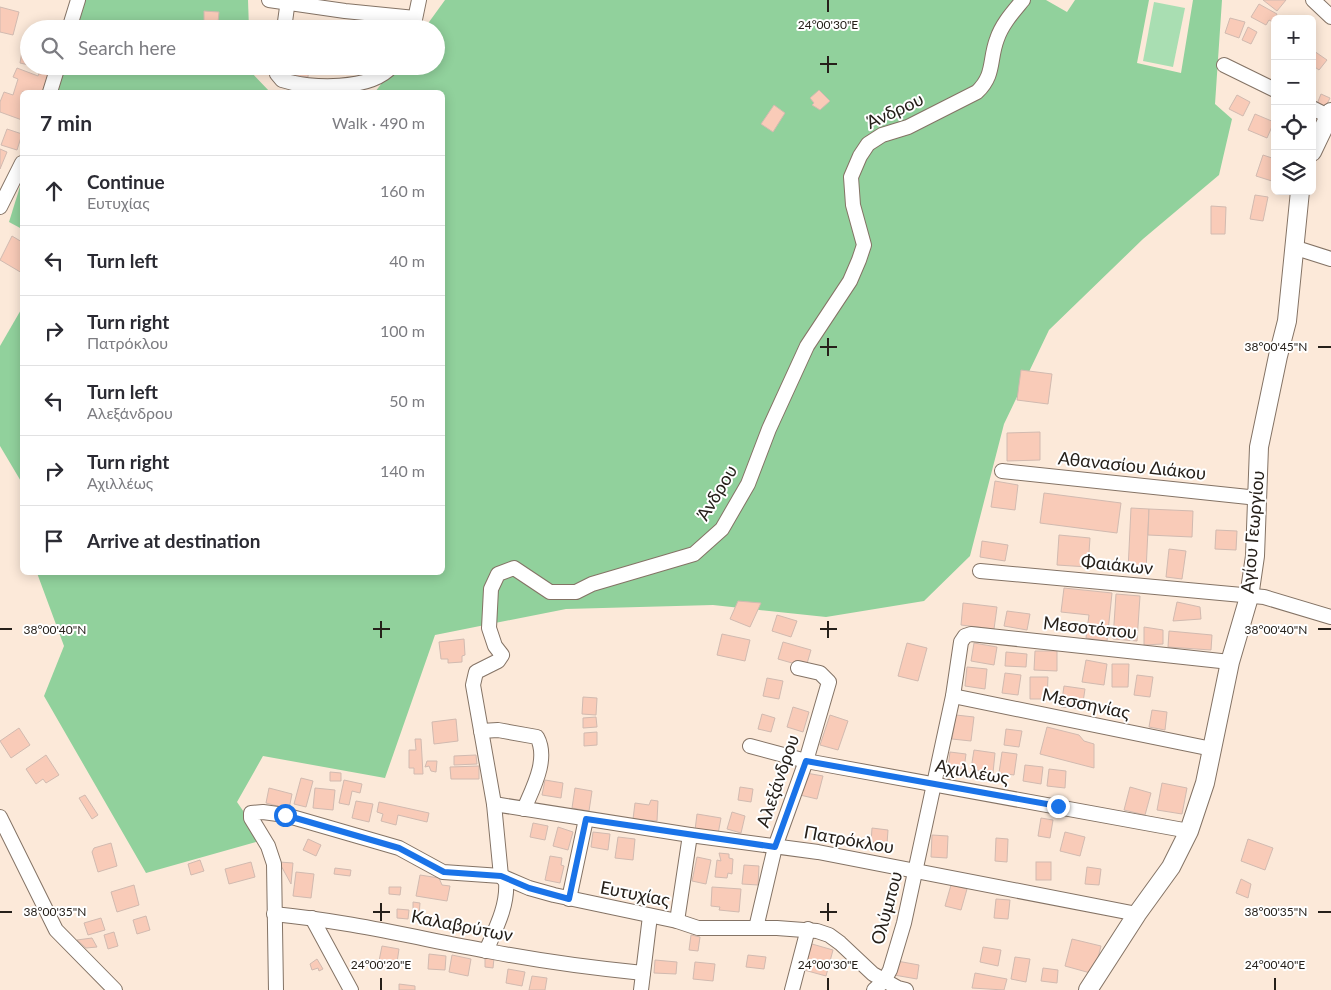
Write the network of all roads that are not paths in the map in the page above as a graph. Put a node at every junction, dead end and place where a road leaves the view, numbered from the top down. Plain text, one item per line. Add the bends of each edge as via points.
1 (78, 0) edge
2 (270, 0) edge
3 (419, 0) edge
4 (1023, 0) edge
5 (1313, 0) edge
6 (288, 1) edge
7 (1331, 17) edge
8 (72, 20) edge
9 (285, 20) edge
10 (393, 20) edge
11 (415, 20) edge
12 (1224, 65) dead end
13 (55, 75) edge
14 (278, 75) edge
15 (381, 75) edge
16 (1271, 88) edge
17 (51, 90) edge
18 (1324, 112) edge
19 (1313, 150) edge
20 (20, 167) edge
21 (1299, 195) edge
22 (0, 207) edge
23 (1293, 246) junction
24 (1331, 259) edge
25 (1002, 471) dead end
26 (1258, 498) junction
27 (980, 570) dead end
28 (1249, 597) junction
29 (1331, 617) edge
30 (959, 653) joint
31 (1230, 662) junction
32 (798, 668) dead end
33 (953, 696) junction
34 (481, 731) junction
35 (750, 746) dead end
36 (1212, 749) junction
37 (806, 761) junction
38 (934, 785) junction
39 (494, 804) junction
40 (524, 809) junction
41 (0, 817) edge
42 (586, 819) junction
43 (1189, 831) junction
44 (690, 835) junction
45 (775, 847) junction
46 (916, 870) junction
47 (501, 876) junction
48 (569, 899) junction
49 (274, 914) junction
50 (1137, 914) junction
51 (650, 916) junction
52 (312, 918) junction
53 (677, 921) junction
54 (756, 928) junction
55 (808, 929) junction
56 (486, 951) junction
57 (643, 973) junction
58 (879, 986) edge
59 (115, 990) edge
60 (276, 990) edge
61 (351, 990) edge
62 (641, 990) edge
63 (792, 990) edge
64 (906, 990) edge
65 (1088, 990) edge

1 - 8 street
2 - 6 street
3 - 11 street
4 - 34 street, Άνδρου via 1003,25 986,83 977,92 908,127 882,135 868,144 860,156 851,177 853,205 864,245 859,260 850,281 807,346 748,484 722,529 694,554 592,584 576,592 550,592 514,568 498,574 491,589 489,621 501,658 481,668 473,677
5 - 7 street
6 - 9 street
6 - 10 street
12 - 16 street
13 - 17 street
14 - 15 street via 278,78 290,82 318,85 352,85
18 - 19 street
20 - 22 street
21 - 23 street, Αγίου Γεωργίου
23 - 24 street
23 - 26 street, Αγίου Γεωργίου via 1287,321 1259,448
25 - 26 street, Αθανασίου Διάκου
26 - 28 street, Αγίου Γεωργίου
27 - 28 street, Φαιάκων
28 - 29 street, Φαιάκων via 1264,597
28 - 31 street, Αγίου Γεωργίου
30 - 31 street, Μεσοτόπου via 962,638 971,634
30 - 33 street, Ολύμπου
31 - 36 street, Αγίου Γεωργίου
32 - 37 street, Αλεξάνδρου via 820,674 829,682
33 - 36 street, Μεσσηνίας
33 - 38 street, Ολύμπου
34 - 39 street, Άνδρου
34 - 40 street via 498,730 537,737 541,744 541,760
35 - 37 street, Αχιλλέως
36 - 43 street, Αγίου Γεωργίου via 1203,791
37 - 38 street, Αχιλλέως
37 - 45 street, Αλεξάνδρου
38 - 43 street, Αχιλλέως
38 - 46 street, Ολύμπου
39 - 40 street, Πατρόκλου
39 - 47 street, Άνδρου
40 - 42 street, Πατρόκλου
41 - 59 street via 56,930
42 - 44 street, Πατρόκλου
42 - 48 street
43 - 50 street, Αγίου Γεωργίου via 1171,867
44 - 45 street, Πατρόκλου
44 - 53 street
45 - 46 street, Πατρόκλου
45 - 54 street, Αλεξάνδρου
46 - 50 street, Πατρόκλου
46 - 58 street, Ολύμπου via 890,970
47 - 48 street, Ευτυχίας
47 - 49 street, Ευτυχίας via 444,872 399,848 285,815 253,812 251,818 274,864
47 - 56 street, Άνδρου via 506,882 506,897
48 - 51 street, Ευτυχίας
49 - 52 street, Καλαβρύτων
49 - 60 street
50 - 65 street, Αγίου Γεωργίου
51 - 53 street, Ευτυχίας
51 - 57 street
52 - 56 street, Καλαβρύτων
52 - 61 street
53 - 54 street, Ευτυχίας via 710,929
54 - 55 street, Ευτυχίας
55 - 58 street, Ευτυχίας via 829,935
55 - 63 street
56 - 57 street, Καλαβρύτων via 567,965
57 - 62 street
58 - 64 street, Ευτυχίας

